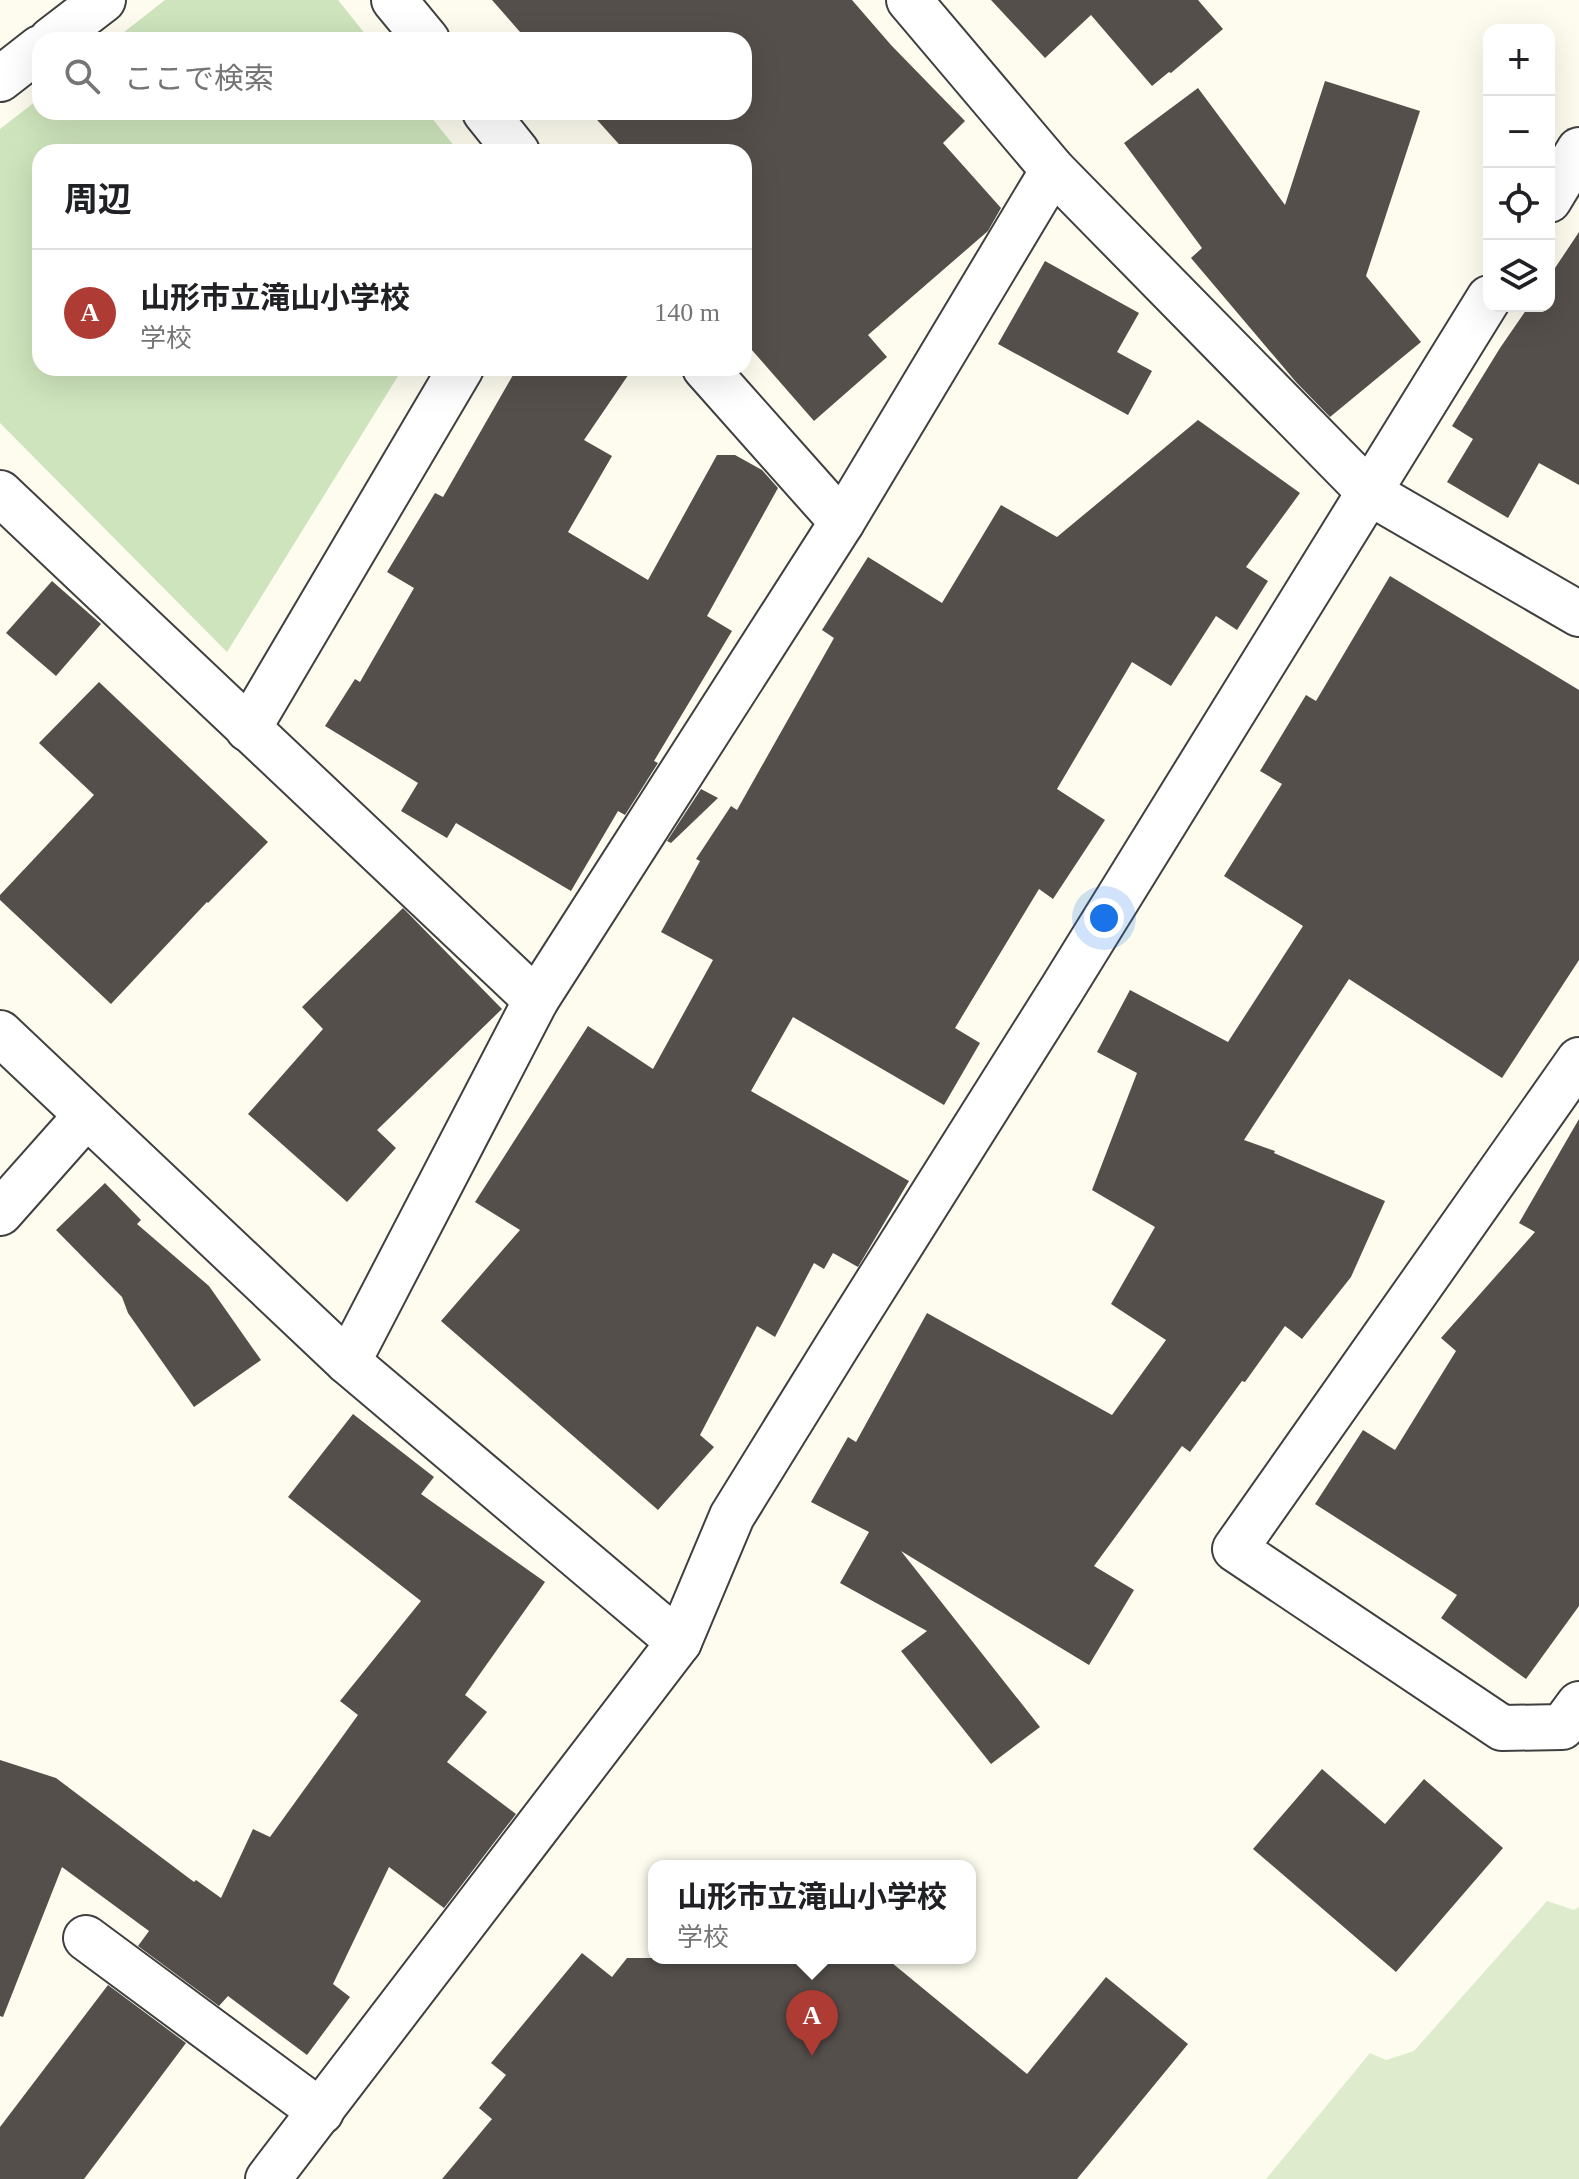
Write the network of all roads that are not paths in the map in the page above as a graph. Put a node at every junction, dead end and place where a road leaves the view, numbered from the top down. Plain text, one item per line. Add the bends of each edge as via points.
1 (103, 0) edge
2 (394, 0) edge
3 (909, 0) edge
4 (61, 32) edge
5 (420, 32) edge
6 (32, 54) edge
7 (0, 79) edge
8 (491, 120) edge
9 (511, 144) edge
10 (1579, 150) edge
11 (1053, 170) junction
12 (1555, 190) edge
13 (1483, 308) edge
14 (456, 376) edge
15 (712, 376) edge
16 (0, 493) edge
17 (1370, 493) junction
18 (842, 522) junction
19 (1579, 614) edge
20 (248, 729) junction
21 (536, 1000) junction
22 (0, 1033) edge
23 (1577, 1068) edge
24 (86, 1116) junction
25 (0, 1213) edge
26 (348, 1362) junction
27 (679, 1642) junction
28 (1579, 1704) edge
29 (86, 1938) dead end
30 (321, 2112) junction
31 (268, 2179) edge

1 - 4 street
2 - 5 street
3 - 11 street
6 - 7 street
8 - 9 street
10 - 12 street
11 - 17 street
11 - 18 street
13 - 17 street
14 - 20 street
15 - 18 street
16 - 20 street
17 - 19 street
17 - 27 street via 732,1516
18 - 21 street
20 - 21 street
21 - 26 street
22 - 24 street
23 - 28 street via 1235,1549 1502,1728 1562,1727
24 - 25 street
24 - 26 street
26 - 27 street
27 - 30 street
29 - 30 street
30 - 31 street

